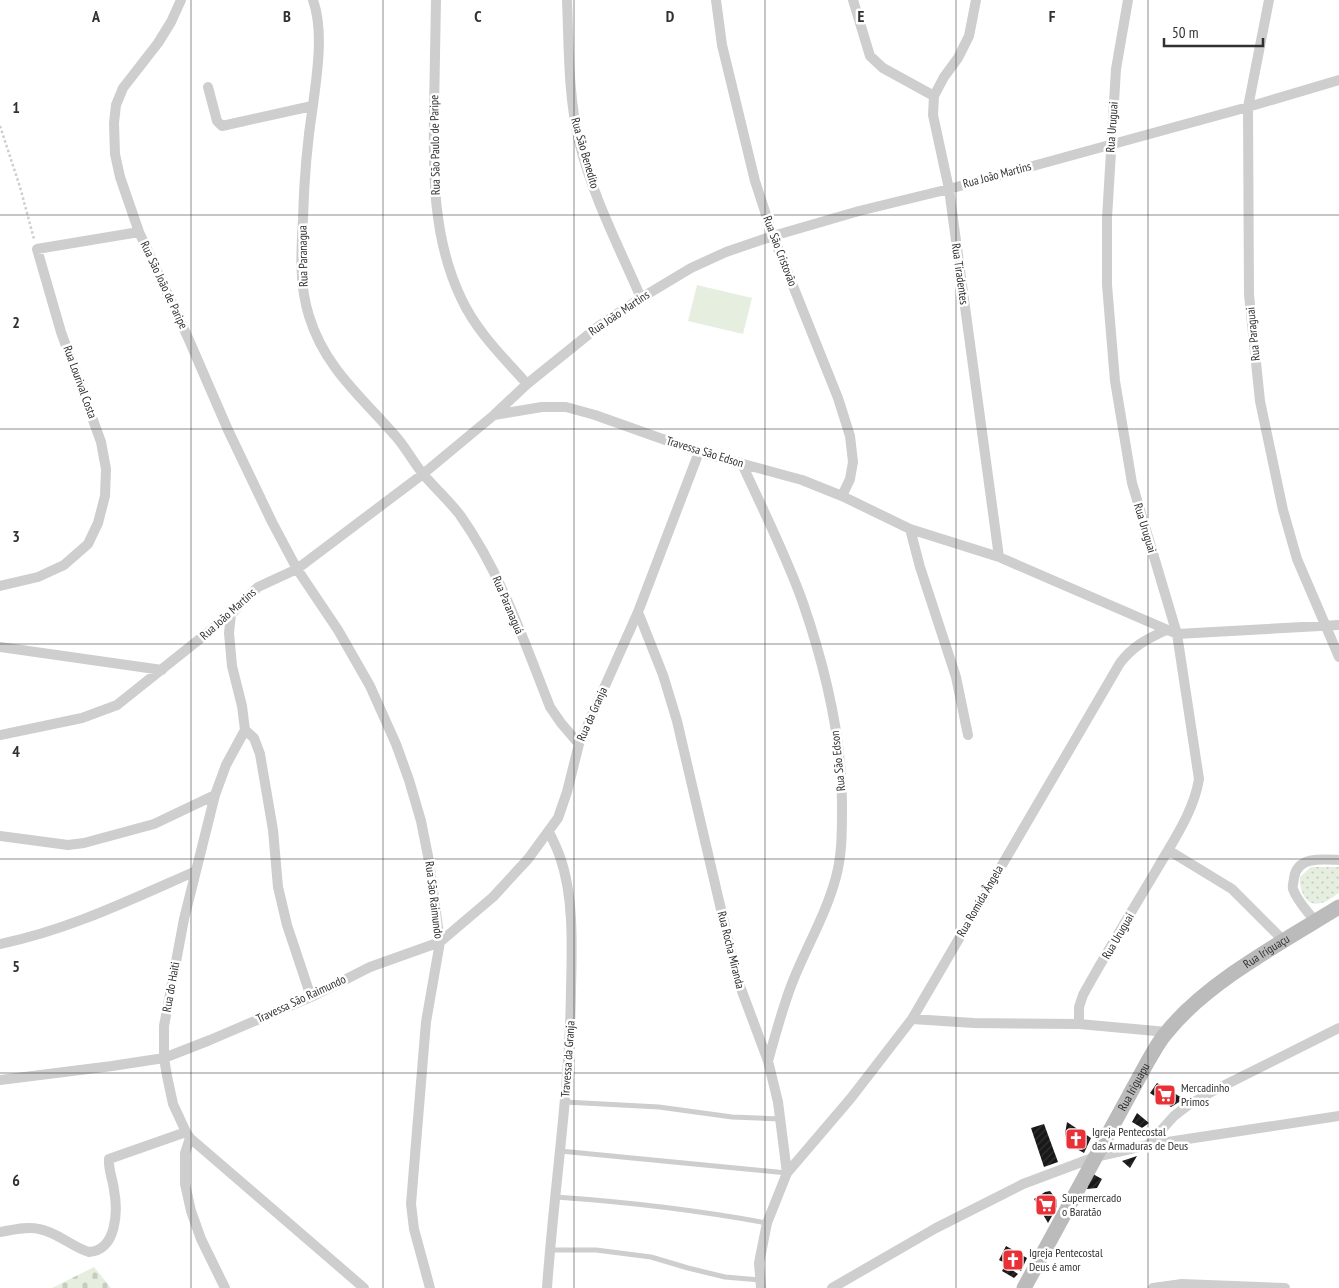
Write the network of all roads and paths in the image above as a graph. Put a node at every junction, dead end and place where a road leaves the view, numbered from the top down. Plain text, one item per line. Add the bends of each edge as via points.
1 (181, 0) edge
2 (313, 0) edge
3 (436, 0) edge
4 (567, 0) edge
5 (716, 0) edge
6 (853, 0) edge
7 (976, 0) edge
8 (1128, 0) edge
9 (1269, 0) edge
10 (1339, 80) edge
11 (208, 87) dead end
12 (934, 96) junction
13 (312, 106) junction
14 (1248, 107) junction
15 (0, 126) edge
16 (1111, 144) junction
17 (948, 189) junction
18 (139, 232) junction
19 (773, 236) junction
20 (37, 249) junction
21 (641, 298) junction
22 (527, 384) junction
23 (494, 415) junction
24 (699, 452) junction
25 (742, 464) junction
26 (423, 474) junction
27 (842, 496) junction
28 (910, 529) junction
29 (999, 558) junction
30 (297, 569) junction
31 (0, 586) edge
32 (638, 612) junction
33 (231, 614) junction
34 (1339, 625) edge
35 (1325, 626) junction
36 (1166, 630) junction
37 (1178, 634) junction
38 (0, 647) edge
39 (1339, 658) edge
40 (162, 670) junction
41 (245, 730) junction
42 (968, 735) dead end
43 (0, 736) edge
44 (579, 744) junction
45 (215, 795) junction
46 (549, 832) junction
47 (0, 836) edge
48 (1168, 850) junction
49 (1339, 860) edge
50 (196, 871) junction
51 (1339, 907) edge
52 (1315, 922) junction
53 (1284, 941) junction
54 (440, 942) junction
55 (0, 944) edge
56 (311, 997) junction
57 (1198, 1001) joint
58 (912, 1019) junction
59 (1079, 1024) junction
60 (1339, 1028) edge
61 (1166, 1032) junction
62 (164, 1058) junction
63 (768, 1061) junction
64 (0, 1080) edge
65 (566, 1102) junction
66 (1339, 1116) edge
67 (781, 1119) junction
68 (188, 1135) junction
69 (1148, 1145) junction
70 (560, 1150) junction
71 (1095, 1157) junction
72 (787, 1173) junction
73 (556, 1198) junction
74 (766, 1223) junction
75 (0, 1232) edge
76 (550, 1250) junction
77 (760, 1284) edge
78 (225, 1288) edge
79 (364, 1288) edge
80 (430, 1288) edge
81 (547, 1288) edge
82 (832, 1288) edge
83 (1024, 1288) edge
84 (1153, 1288) edge
85 (1285, 1288) edge

1 - 18 street, Rua São João de Paripe via 171,22 123,88 116,105 115,154
2 - 13 street, Rua Paranagua via 318,72
3 - 22 street, Rua São Paulo de Paripe via 433,167 444,255 462,300 475,321
4 - 21 street, Rua São Benedito via 572,104 579,141 592,185
5 - 19 street, Rua São Cristovão via 725,54 755,181
6 - 12 street via 870,56 883,68
7 - 12 street, Rua Tiradentes via 968,36
8 - 16 street, Rua Uruguai via 1116,69
9 - 14 street, Rua Paraguai
10 - 14 street, Rua João Martins
11 - 13 street via 222,126
12 - 17 street, Rua Tiradentes via 933,115
13 - 26 street, Rua Paranagua via 304,180 301,283 309,317 338,374 398,439
14 - 16 street, Rua João Martins
14 - 35 street, Rua Paraguai via 1249,295 1260,400 1283,510 1297,559
15 - 20 path
16 - 17 street, Rua João Martins
16 - 37 street, Rua Uruguai via 1107,285 1114,381 1132,483
17 - 19 street, Rua João Martins
17 - 29 street, Rua Tiradentes
18 - 20 street
18 - 30 street, Rua São João de Paripe via 228,430
19 - 21 street, Rua João Martins via 691,268
19 - 27 street, Rua São Cristovão via 850,436 853,462
20 - 31 street, Rua Lourival Costa via 61,332 101,442 106,468 105,496 88,544 64,565 38,577
21 - 22 street, Rua João Martins via 599,326
22 - 23 street, Rua João Martins
23 - 24 street, Travessa São Edson via 542,407 566,407
23 - 26 street, Rua João Martins
24 - 25 street, Travessa São Edson
24 - 32 street, Rua da Granja
25 - 27 street, Travessa São Edson via 802,480
25 - 63 street, Rua São Edson via 803,603 838,740 842,784 842,836 836,876 791,986
26 - 30 street, Rua João Martins
26 - 44 street, Rua Paranaguá via 458,514 483,550 550,707
27 - 28 street, Travessa São Edson
28 - 29 street, Travessa São Edson
28 - 42 street via 956,677
29 - 36 street, Travessa São Edson
30 - 33 street, Rua João Martins via 258,587
30 - 54 street, Rua São Raimundo via 370,686 396,744 421,821
32 - 44 street, Rua da Granja
32 - 63 street, Rua Rocha Miranda via 677,721 737,978
33 - 40 street, Rua João Martins
33 - 41 street via 232,658
34 - 35 street
35 - 37 street
35 - 39 street, Rua Paraguai
36 - 37 street, Travessa São Edson
36 - 58 street, Rua Romida Ângela via 1141,642 1120,663
37 - 48 street, Rua Uruguai via 1199,779 1192,805
38 - 40 street
40 - 43 street, Rua João Martins via 117,705 82,718
41 - 45 street, Rua do Haiti via 226,765
41 - 56 street via 254,738 260,754 274,830 278,887
44 - 46 street, Rua da Granja via 567,792
45 - 47 street via 154,824 84,843 68,845
45 - 50 street, Rua do Haiti
46 - 54 street, Rua da Granja via 493,897
46 - 65 street, Travessa da Granja via 560,858 568,894 572,950
48 - 53 street via 1232,890
48 - 59 street, Rua Uruguai via 1083,996
49 - 52 street via 1319,858 1305,862 1295,872 1293,888
50 - 55 street via 95,915
50 - 62 street, Rua do Haiti via 165,1017
51 - 52 main road, Rua Iriguaçu
52 - 53 main road, Rua Iriguaçu
53 - 57 main road, Rua Iriguaçu
54 - 56 street, Travessa São Raimundo via 370,967
54 - 80 street, Rua São Raimundo via 426,1022 411,1204 414,1229
56 - 62 street, Travessa São Raimundo
57 - 61 main road, Rua Iriguapu
58 - 59 street
58 - 72 street, Rua Romida Ângela
59 - 61 street
60 - 69 street via 1187,1106
61 - 71 main road, Rua Iriguapu
62 - 64 street, Travessa São Raimundo
62 - 68 street, Rua do Haiti via 174,1104
63 - 67 street, Rua Rocha Miranda
65 - 67 lane
65 - 70 street, Travessa da Granja
66 - 69 street
67 - 72 street, Rua Rocha Miranda
68 - 75 street via 109,1159 115,1214 111,1235 102,1248 89,1252 39,1228
68 - 78 street via 185,1184 191,1211
68 - 79 street, Rua do Haiti
69 - 71 street
70 - 72 lane
70 - 73 street, Travessa da Granja
71 - 82 street via 1023,1184 936,1228
71 - 83 main road, Rua Iriguapu
72 - 74 street, Rua Rocha Miranda
73 - 74 lane via 682,1209
73 - 76 street, Travessa da Granja
74 - 77 street, Rua Rocha Miranda via 759,1262
76 - 77 lane via 596,1250 651,1257
76 - 81 street, Travessa da Granja
84 - 85 street via 1182,1284

